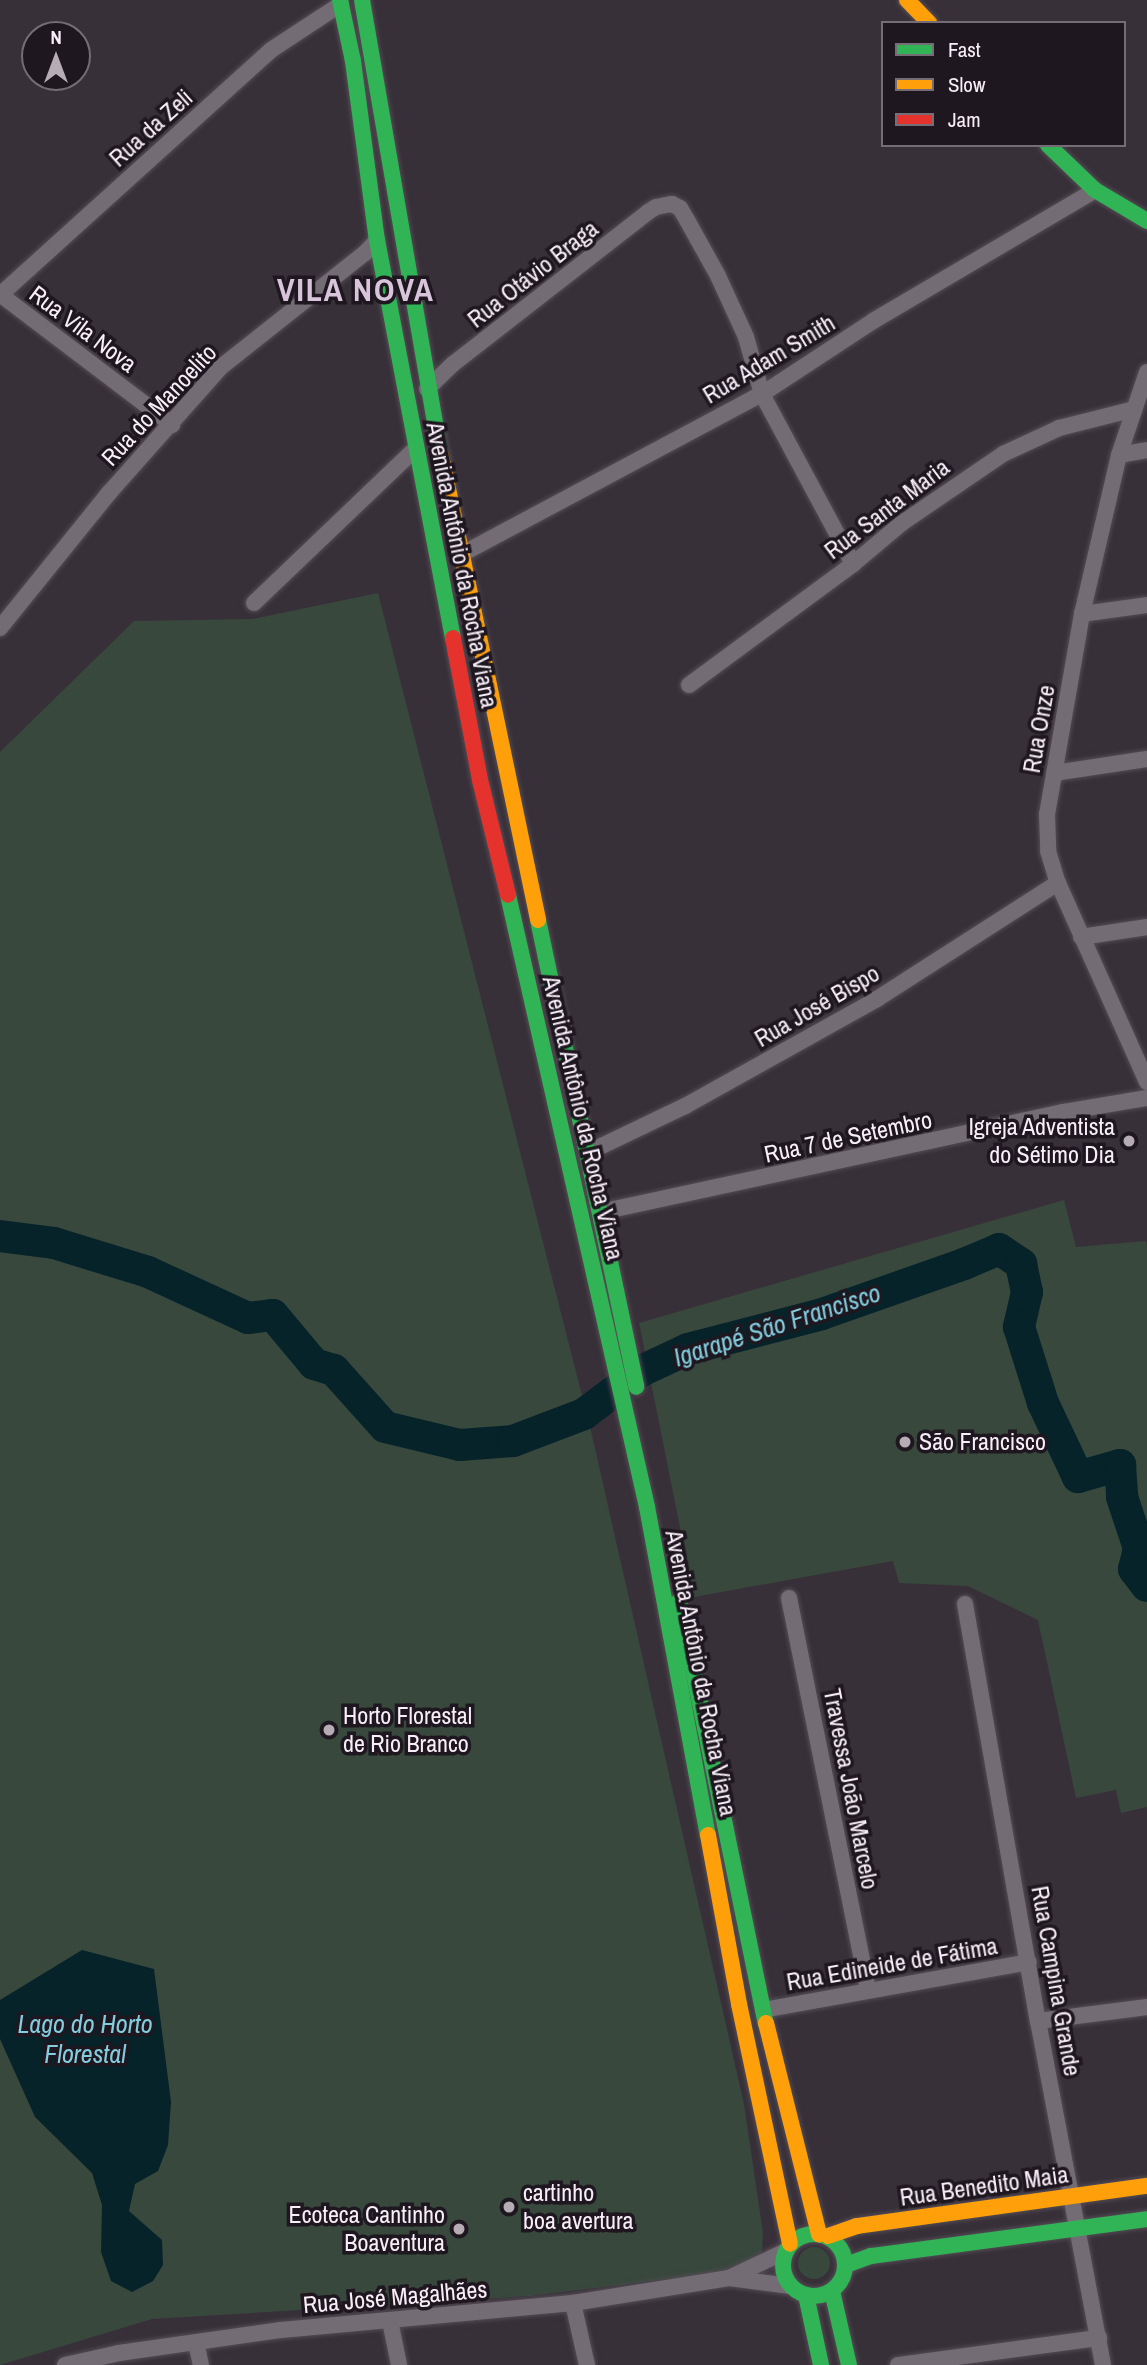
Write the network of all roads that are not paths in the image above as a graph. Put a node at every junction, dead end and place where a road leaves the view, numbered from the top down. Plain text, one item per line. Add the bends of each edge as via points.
1 (362, 0) edge
2 (907, 0) edge
3 (341, 2) edge
4 (927, 21) edge
5 (1050, 147) edge
6 (1095, 190) junction
7 (1147, 222) edge
8 (377, 240) junction
9 (0, 295) edge
10 (1147, 372) edge
11 (426, 389) junction
12 (762, 394) junction
13 (1133, 409) junction
14 (172, 425) junction
15 (415, 449) junction
16 (1147, 450) edge
17 (1119, 454) junction
18 (460, 555) junction
19 (853, 564) junction
20 (254, 603) dead end
21 (1147, 605) edge
22 (1083, 614) junction
23 (0, 628) edge
24 (689, 685) dead end
25 (1147, 759) edge
26 (1055, 773) junction
27 (1058, 883) junction
28 (1147, 928) edge
29 (1081, 937) junction
30 (1147, 1082) edge
31 (1147, 1098) edge
32 (589, 1152) junction
33 (601, 1212) junction
34 (624, 1365) junction
35 (654, 1506) junction
36 (789, 1598) dead end
37 (965, 1604) dead end
38 (1029, 1962) junction
39 (868, 1990) junction
40 (1147, 2007) edge
41 (763, 2010) junction
42 (1038, 2021) junction
43 (1147, 2186) edge
44 (1073, 2196) junction
45 (1147, 2219) edge
46 (1077, 2228) junction
47 (823, 2235) junction
48 (788, 2247) junction
49 (846, 2265) junction
50 (729, 2278) junction
51 (790, 2286) junction
52 (832, 2291) junction
53 (806, 2295) junction
54 (573, 2303) junction
55 (390, 2321) junction
56 (1099, 2338) junction
57 (196, 2342) junction
58 (65, 2365) edge
59 (201, 2365) edge
60 (399, 2365) edge
61 (587, 2365) edge
62 (821, 2365) edge
63 (849, 2365) edge
64 (898, 2365) edge
65 (1103, 2365) edge

1 - 11 main road, Avenida Antônio da Rocha Viana
2 - 4 main road
3 - 8 main road, Avenida Antônio da Rocha Viana
3 - 9 street, Rua da Zeli via 271,50
5 - 6 main road
6 - 7 main road
6 - 12 street, Rua Adam Smith via 873,321
8 - 14 street, Rua do Manoelito via 221,368
8 - 15 main road, Avenida Antônio da Rocha Viana
9 - 14 street, Rua Vila Nova
10 - 13 street, Rua Onze
11 - 12 street, Rua Otávio Braga via 648,212 672,204 680,208 735,312
11 - 18 main road, Avenida Antônio da Rocha Viana
12 - 18 street, Rua Adam Smith
12 - 19 street
13 - 17 street, Rua Onze
13 - 19 street, Rua Santa Maria via 1059,428 1003,454 912,516
14 - 23 street, Rua do Manoelito via 109,492
15 - 20 street
15 - 34 main road, Avenida Antônio da Rocha Viana via 480,780
16 - 17 street
17 - 22 street, Rua Onze
18 - 32 main road, Avenida Antônio da Rocha Viana
19 - 24 street, Rua Santa Maria
21 - 22 street
22 - 26 street, Rua Onze
25 - 26 street
26 - 27 street, Rua Onze via 1048,851
27 - 29 street, Rua Onze
27 - 32 street, Rua José Bispo via 877,999 685,1106
28 - 29 street
29 - 30 street, Rua Onze
31 - 33 street, Rua 7 de Setembro
32 - 33 main road, Avenida Antônio da Rocha Viana
33 - 34 main road, Avenida Antônio da Rocha Viana
34 - 35 main road, Avenida Antônio da Rocha Viana
35 - 41 main road, Avenida Antônio da Rocha Viana
35 - 48 main road, Avenida Antônio da Rocha Viana via 739,2004
36 - 39 street, Travessa João Marcelo
37 - 38 street, Rua Campina Grande
38 - 39 street, Rua Edineide de Fátima
38 - 42 street, Rua Campina Grande
39 - 41 street, Rua Edineide de Fátima
40 - 42 street
41 - 47 main road, Avenida Antônio da Rocha Viana via 798,2164
42 - 44 street, Rua Campina Grande
43 - 44 main road, Rua Benedito Maia
44 - 46 street, Rua Campina Grande
44 - 47 main road, Rua Benedito Maia via 857,2226
45 - 46 main road
46 - 49 main road via 871,2256
46 - 56 street, Rua Campina Grande
47 - 48 main road via 799,2238
47 - 49 main road via 838,2242
48 - 50 street, Rua José Magalhães
48 - 51 main road via 783,2269
49 - 52 main road
50 - 51 street, Rua José Magalhães
50 - 54 street, Rua José Magalhães
51 - 53 main road
52 - 53 main road
52 - 63 main road
53 - 62 main road
54 - 55 street, Rua José Magalhães
54 - 61 street
55 - 57 street, Rua José Magalhães
55 - 60 street
56 - 64 street
56 - 65 street, Rua Campina Grande
57 - 58 street, Rua José Magalhães
57 - 59 street

